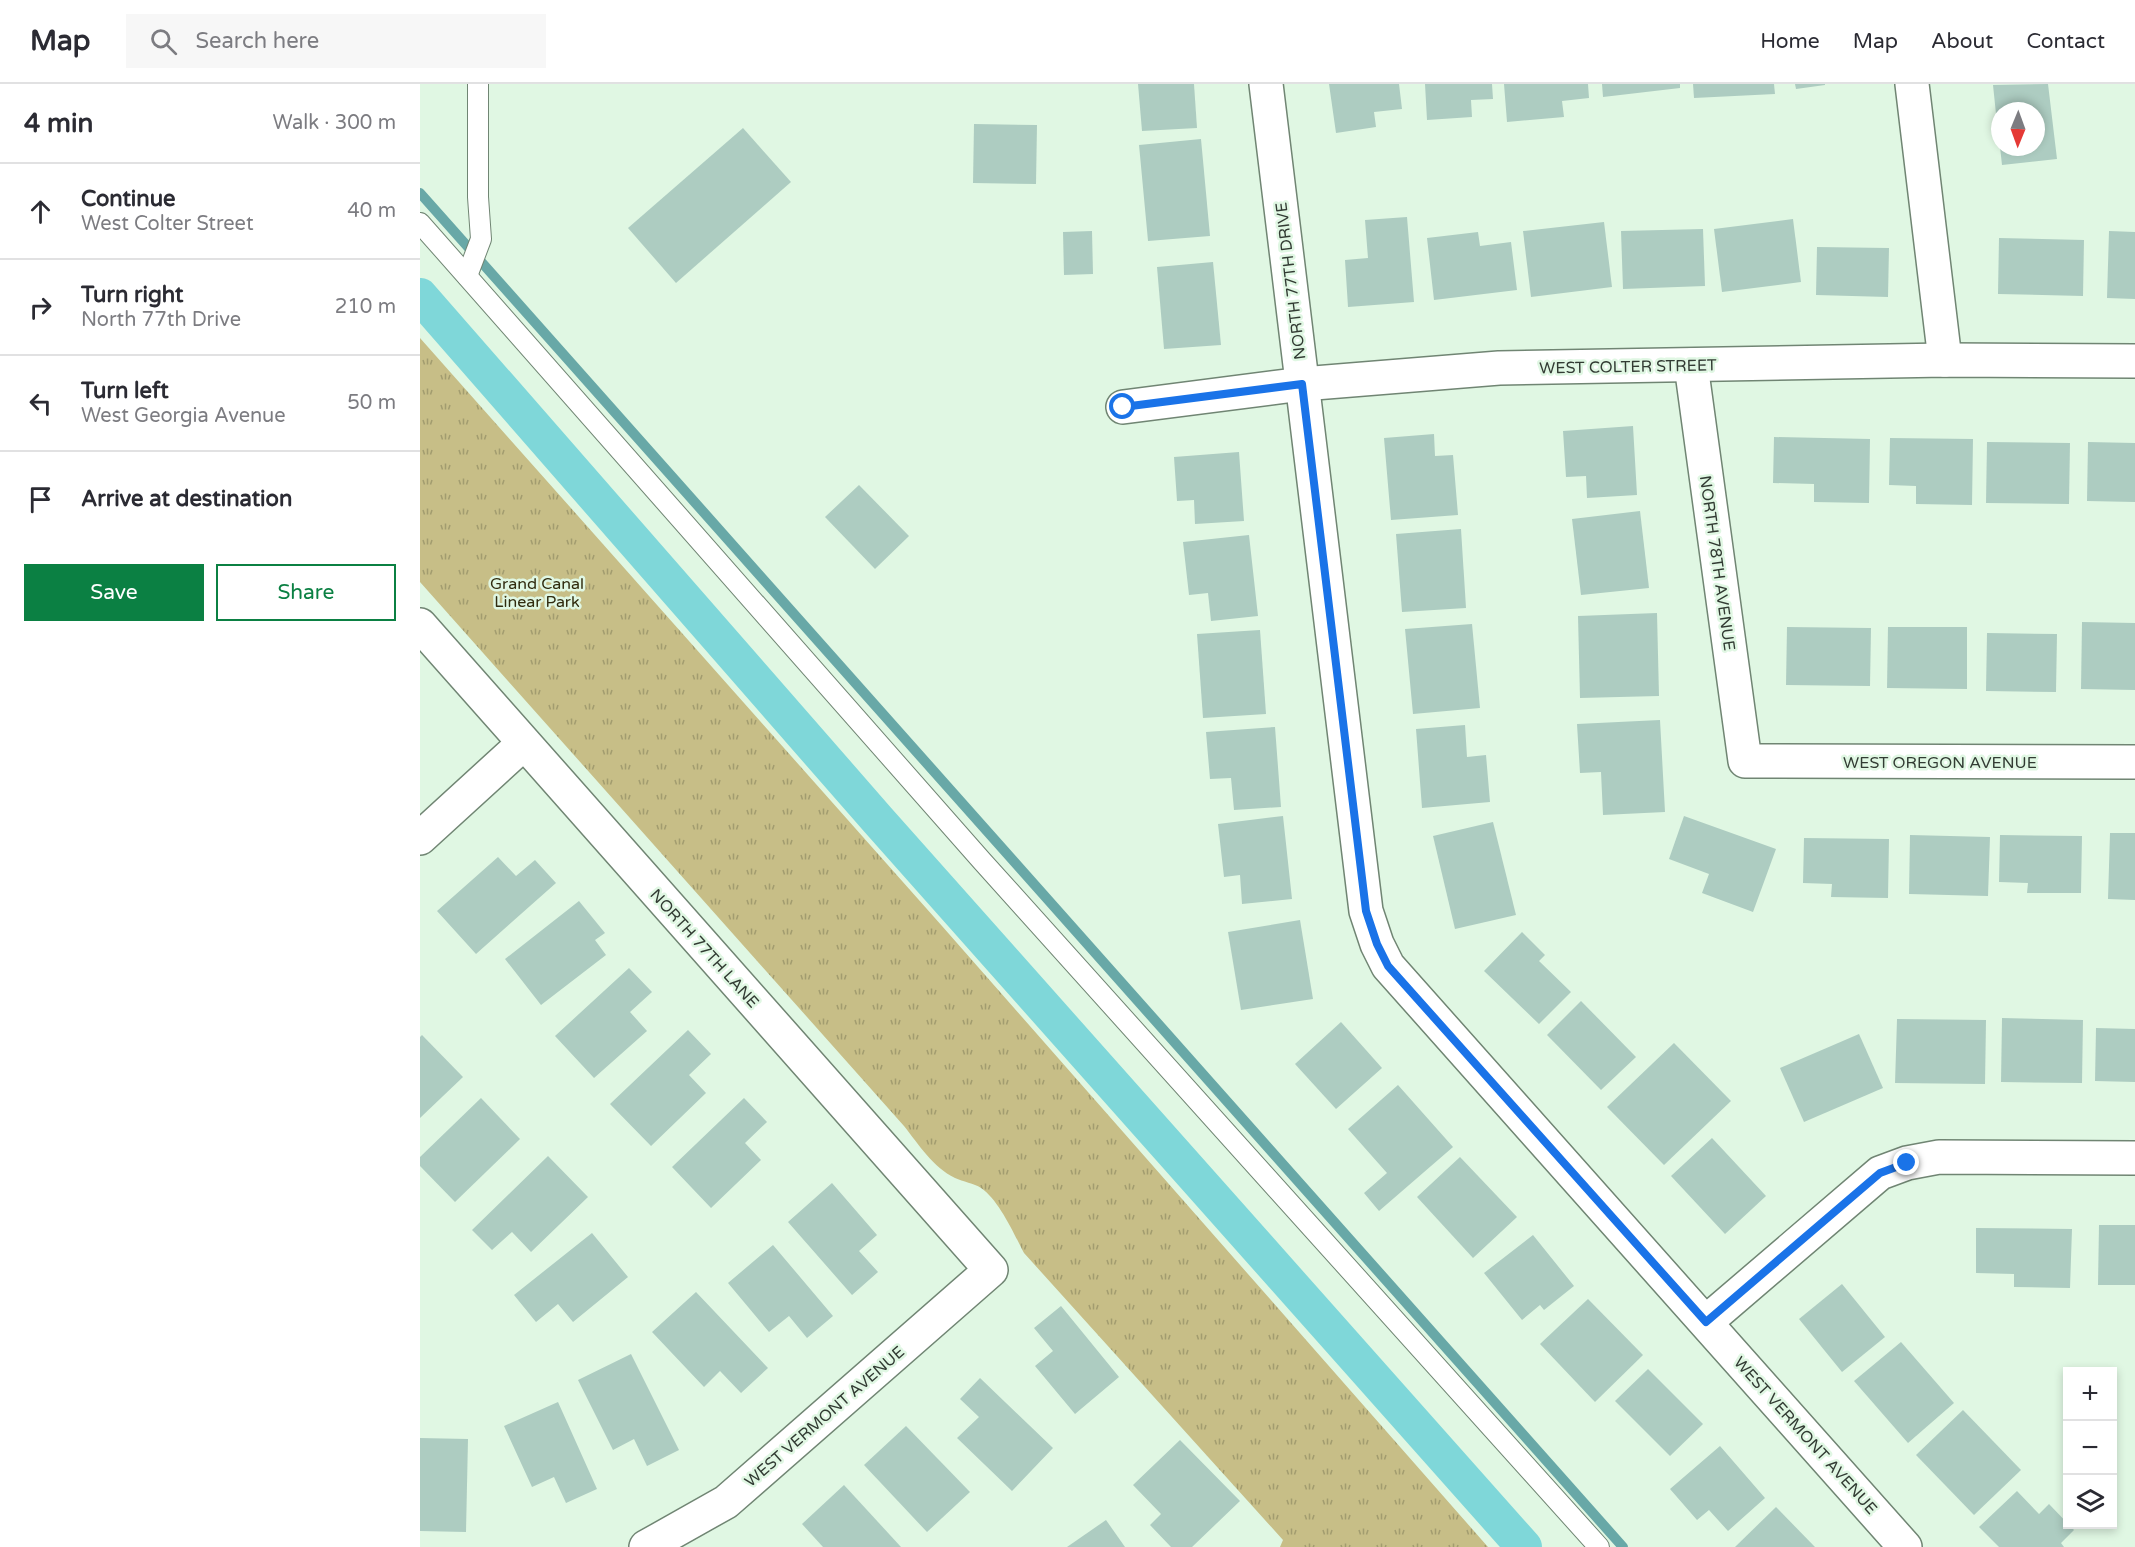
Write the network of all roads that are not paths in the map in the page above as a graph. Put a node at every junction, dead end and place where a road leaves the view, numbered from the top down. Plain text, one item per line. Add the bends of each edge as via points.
1 (478, 84) edge
2 (1266, 84) edge
3 (1912, 84) edge
4 (420, 223) edge
5 (470, 270) junction
6 (1944, 360) junction
7 (2135, 361) edge
8 (1691, 365) junction
9 (1302, 384) junction
10 (1123, 407) dead end
11 (420, 626) edge
12 (524, 744) junction
13 (1745, 762) joint
14 (2135, 762) edge
15 (420, 838) edge
16 (2135, 1158) edge
17 (991, 1270) joint
18 (1706, 1322) junction
19 (646, 1547) edge
20 (1599, 1547) edge
21 (1905, 1547) edge

1 - 5 lane via 481,239
2 - 9 street, NORTH 77TH DRIVE
3 - 6 street
4 - 5 lane
5 - 20 lane via 982,861
6 - 7 street, WEST COLTER STREET
6 - 8 street, WEST COLTER STREET
8 - 9 street, WEST COLTER STREET via 1499,368
8 - 13 street, NORTH 78TH AVENUE
9 - 10 street, WEST COLTER STREET
9 - 18 street, NORTH 77TH DRIVE via 1366,911 1377,944 1388,966
11 - 12 street, NORTH 77TH LANE
12 - 15 street
12 - 17 street, NORTH 77TH LANE
13 - 14 street, WEST OREGON AVENUE
16 - 18 street via 1939,1157 1880,1173
17 - 19 street, WEST VERMONT AVENUE via 726,1502
18 - 21 street, WEST VERMONT AVENUE

